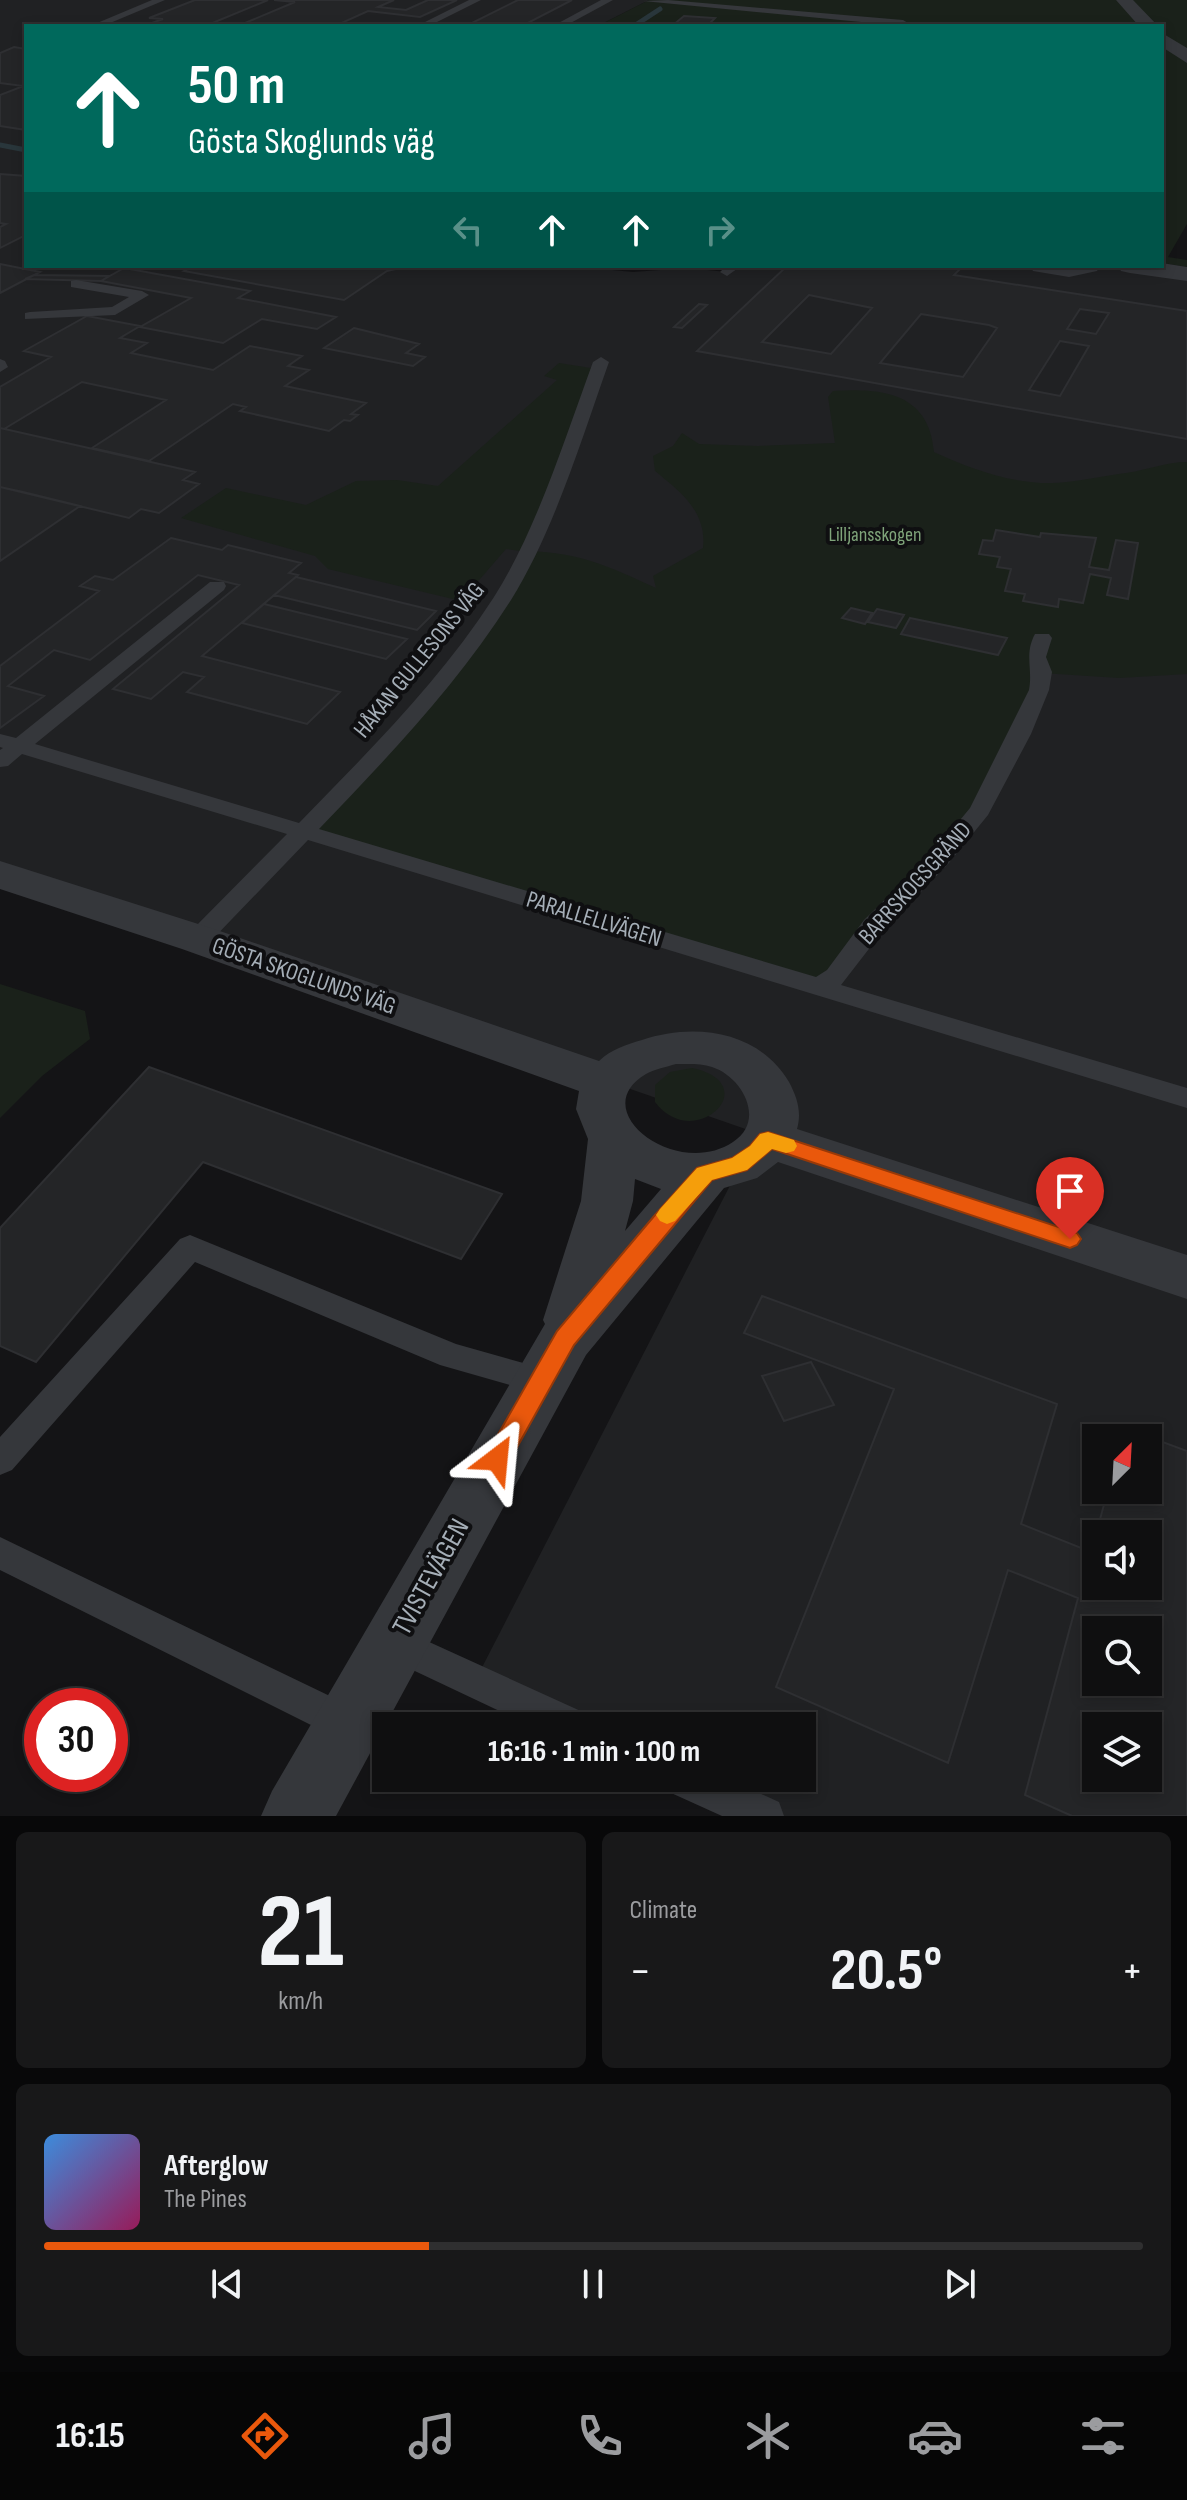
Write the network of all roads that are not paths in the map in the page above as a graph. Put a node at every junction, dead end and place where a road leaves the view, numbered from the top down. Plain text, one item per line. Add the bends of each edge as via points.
1 (160, 0) edge
2 (476, 0) edge
3 (608, 0) edge
4 (1124, 0) edge
5 (648, 1) edge
6 (903, 23) dead end
7 (100, 24) edge
8 (426, 24) dead end
9 (562, 24) edge
10 (1147, 24) edge
11 (1164, 40) edge
12 (1187, 57) edge
13 (1056, 268) edge
14 (1078, 268) edge
15 (1144, 268) edge
16 (1187, 274) edge
17 (76, 284) dead end
18 (30, 316) dead end
19 (601, 362) dead end
20 (217, 586) dead end
21 (1042, 638) dead end
22 (6, 749) edge
23 (301, 831) junction
24 (0, 874) edge
25 (198, 939) junction
26 (820, 987) junction
27 (606, 1082) junction
28 (1187, 1098) edge
29 (768, 1139) junction
30 (613, 1140) junction
31 (705, 1174) junction
32 (1187, 1277) edge
33 (553, 1359) junction
34 (0, 1460) edge
35 (0, 1553) edge
36 (394, 1643) junction
37 (542, 1712) edge
38 (348, 1724) junction
39 (713, 1792) edge
40 (297, 1816) edge
41 (765, 1816) edge

1 - 7 lane
2 - 8 lane
3 - 9 lane
4 - 10 street
5 - 6 lane
11 - 12 street
13 - 14 street
15 - 16 street
17 - 18 lane via 142,295 115,311
19 - 23 lane, HÅKAN GULLESONS VÄG via 561,472 503,598 430,696
20 - 22 lane
21 - 26 lane, BARRSKOGSGRÄND via 1036,657 1042,672 1039,690 980,810 873,926 836,976
22 - 23 lane, PARALLELLVÄGEN
23 - 25 lane, HÅKAN GULLESONS VÄG
23 - 26 lane, PARALLELLVÄGEN
24 - 25 street, GÖSTA SKOGLUNDS VÄG
25 - 27 street, GÖSTA SKOGLUNDS VÄG
26 - 28 lane, PARALLELLVÄGEN
27 - 29 street via 628,1062 652,1051 705,1048 734,1056 761,1077 775,1101 776,1121
27 - 30 street via 600,1113
29 - 31 street via 739,1164
29 - 32 street
30 - 31 street via 631,1156 658,1168
30 - 33 street, TVISTEVÄGEN via 607,1201
31 - 33 street, TVISTEVÄGEN
33 - 34 lane via 451,1356 190,1247
33 - 36 street, TVISTEVÄGEN
35 - 38 lane
36 - 37 lane
36 - 38 street, TVISTEVÄGEN
38 - 40 street, TVISTEVÄGEN
39 - 41 lane

